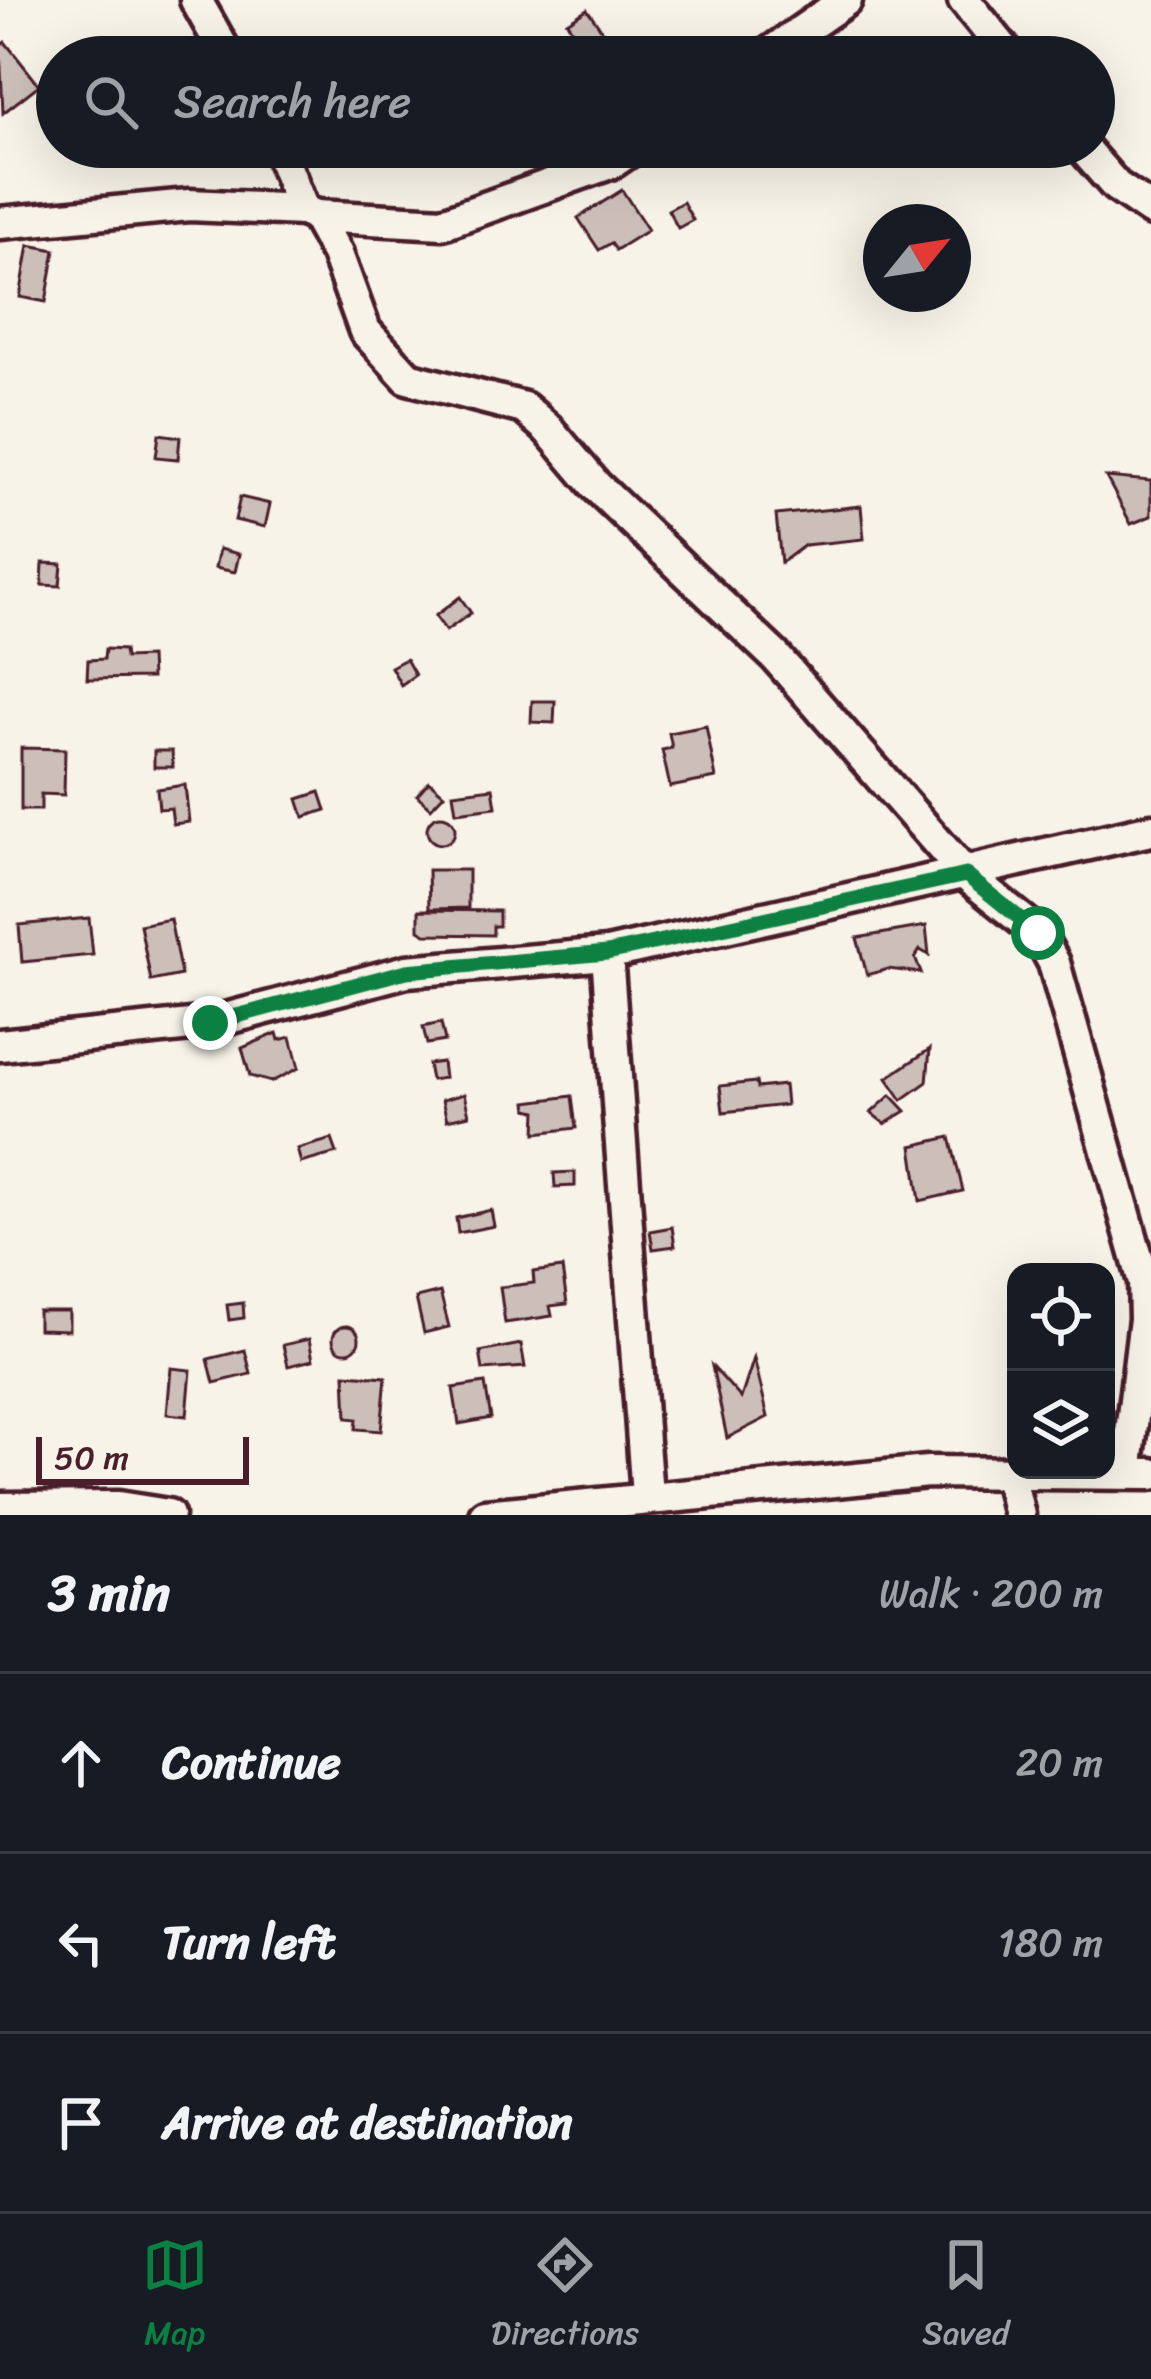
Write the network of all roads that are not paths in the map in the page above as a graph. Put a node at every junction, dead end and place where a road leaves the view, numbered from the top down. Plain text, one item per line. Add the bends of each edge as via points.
1 (196, 0) edge
2 (846, 0) edge
3 (964, 0) edge
4 (216, 36) edge
5 (794, 36) edge
6 (993, 36) edge
7 (288, 168) edge
8 (597, 168) edge
9 (1100, 168) edge
10 (1151, 210) edge
11 (309, 213) junction
12 (0, 223) edge
13 (1151, 830) edge
14 (966, 875) junction
15 (607, 953) junction
16 (0, 1045) edge
17 (1007, 1473) edge
18 (1138, 1474) edge
19 (1010, 1479) edge
20 (647, 1496) junction
21 (0, 1508) edge
22 (73, 1513) edge
23 (168, 1515) edge
24 (485, 1515) edge
25 (1019, 1515) edge

1 - 4 street
2 - 5 street
3 - 6 street
7 - 11 street
8 - 11 street via 443,223
9 - 10 street
11 - 12 street via 190,205
11 - 14 street via 344,271 365,331 408,377 524,408 548,429 597,487 776,656
13 - 14 street
14 - 15 street
14 - 18 street via 1038,933 1054,962 1134,1238 1145,1319
15 - 16 street via 407,971 210,1023
15 - 20 street
17 - 20 street via 928,1472
19 - 25 street
20 - 24 street
21 - 22 street
22 - 23 street via 118,1507

